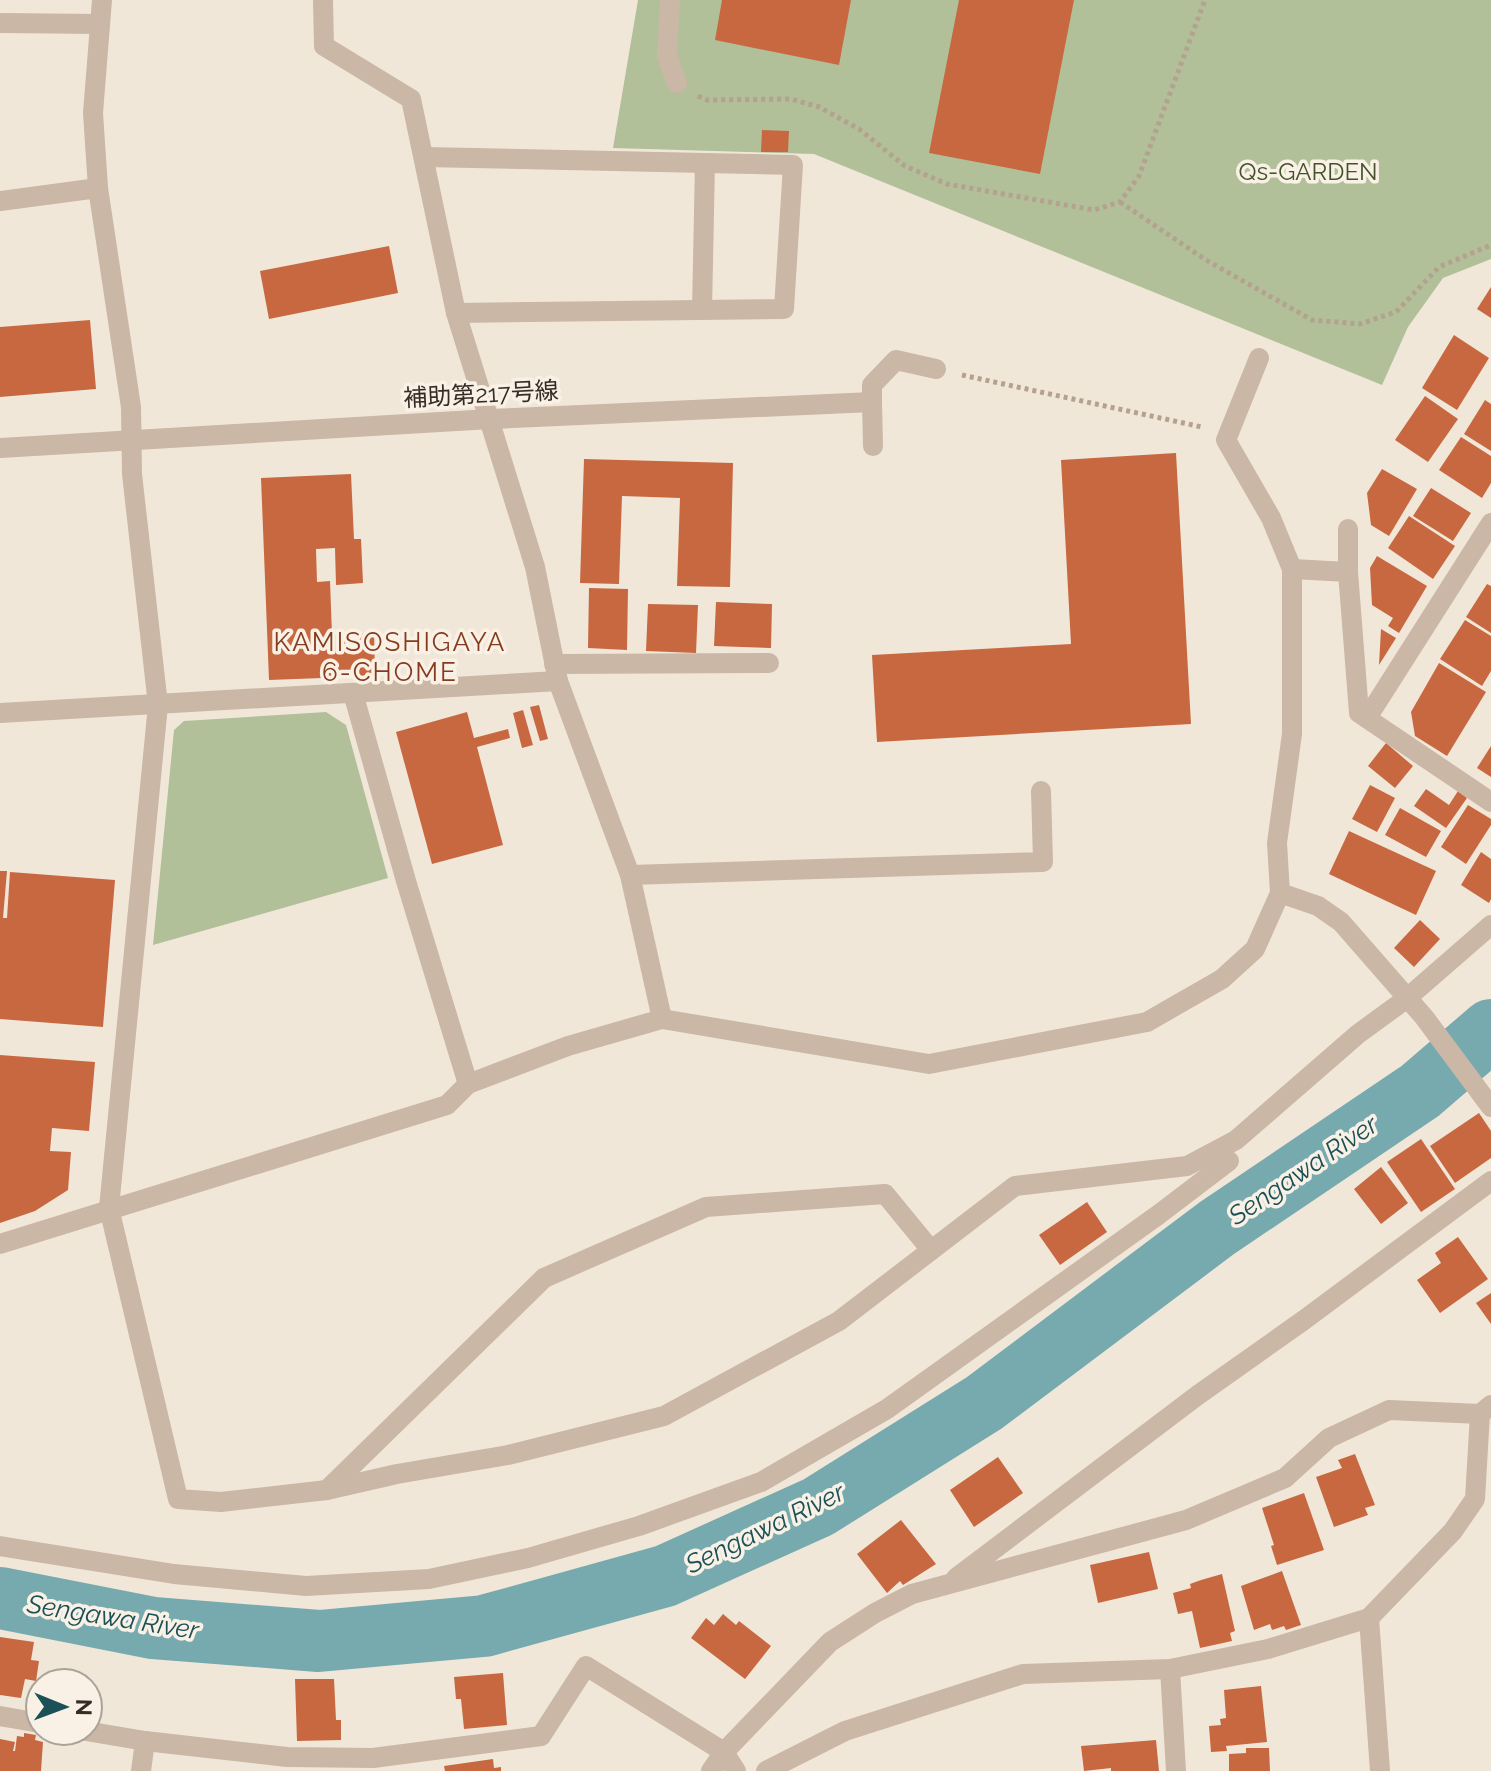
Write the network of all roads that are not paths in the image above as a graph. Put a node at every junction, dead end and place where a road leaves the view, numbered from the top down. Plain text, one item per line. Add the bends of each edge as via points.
1 (102, 0) edge
2 (323, 0) edge
3 (670, 0) edge
4 (0, 23) edge
5 (99, 24) junction
6 (677, 83) road end
7 (424, 157) junction
8 (705, 163) junction
9 (98, 188) junction
10 (0, 201) edge
11 (702, 310) junction
12 (456, 313) junction
13 (1259, 358) dead end
14 (936, 369) road end
15 (872, 402) junction
16 (491, 419) junction
17 (131, 440) junction
18 (873, 446) dead end
19 (0, 448) edge
20 (1491, 523) edge
21 (1348, 529) dead end
22 (1292, 569) junction
23 (1348, 572) junction
24 (769, 663) dead end
25 (556, 672) junction
26 (353, 693) junction
27 (158, 705) junction
28 (0, 713) edge
29 (1367, 718) junction
30 (1041, 791) dead end
31 (1491, 802) edge
32 (630, 875) junction
33 (1280, 893) junction
34 (1491, 925) edge
35 (1406, 999) junction
36 (662, 1019) junction
37 (468, 1084) junction
38 (1491, 1107) edge
39 (1229, 1161) dead end
40 (1491, 1181) edge
41 (109, 1208) junction
42 (0, 1244) edge
43 (931, 1250) junction
44 (1485, 1409) edge
45 (327, 1490) junction
46 (0, 1546) edge
47 (949, 1583) junction
48 (1369, 1618) junction
49 (1170, 1669) junction
50 (0, 1716) edge
51 (24, 1720) edge
52 (104, 1734) edge
53 (145, 1741) junction
54 (724, 1752) junction
55 (141, 1771) edge
56 (711, 1771) edge
57 (736, 1771) edge
58 (766, 1771) edge
59 (1176, 1771) edge
60 (1380, 1771) edge

1 - 5 street
2 - 7 street via 324,46 411,99
3 - 6 street via 667,56
4 - 5 street
5 - 9 street via 93,113
7 - 8 street
7 - 12 street
8 - 11 street
8 - 11 street via 793,165 784,309
9 - 10 street
9 - 17 street via 131,407
11 - 12 street
12 - 16 street
13 - 22 street via 1226,440 1271,518
14 - 15 street via 896,360 872,385
15 - 16 street, 補助第217号線
15 - 18 street
16 - 17 street, 補助第217号線
16 - 25 street via 535,567
17 - 19 street, 補助第217号線
17 - 27 street
20 - 29 street
21 - 23 street
22 - 23 street
22 - 33 street via 1292,734 1277,843
23 - 29 street via 1359,713
24 - 25 street
25 - 26 street
25 - 32 street
26 - 27 street
26 - 37 street
27 - 28 street
27 - 41 street
29 - 31 street
30 - 32 street via 1043,862
32 - 36 street
33 - 35 street via 1318,906 1341,922
33 - 36 street via 1255,949 1222,979 1147,1022 929,1064
34 - 35 street
35 - 38 street
35 - 43 street via 1236,1140 1187,1166 1015,1186
36 - 37 street via 568,1046
37 - 41 street via 447,1105
39 - 46 street via 887,1409 761,1482 639,1526 429,1579 306,1586 156,1572
40 - 47 street
41 - 42 street
41 - 45 street via 178,1499 221,1502
43 - 45 street via 839,1321 664,1416 508,1455
43 - 45 street via 885,1194 706,1207 544,1278
44 - 47 street via 1389,1410 1329,1438 1285,1478 1186,1520
44 - 48 street via 1475,1499 1453,1531
47 - 54 street via 912,1594 830,1642
48 - 49 street via 1268,1649
48 - 60 street
49 - 58 street via 1023,1674 845,1731
49 - 59 street
50 - 51 street
52 - 53 street
53 - 54 street via 287,1757 373,1758 541,1736 586,1666
53 - 55 street
54 - 56 street
54 - 57 street

